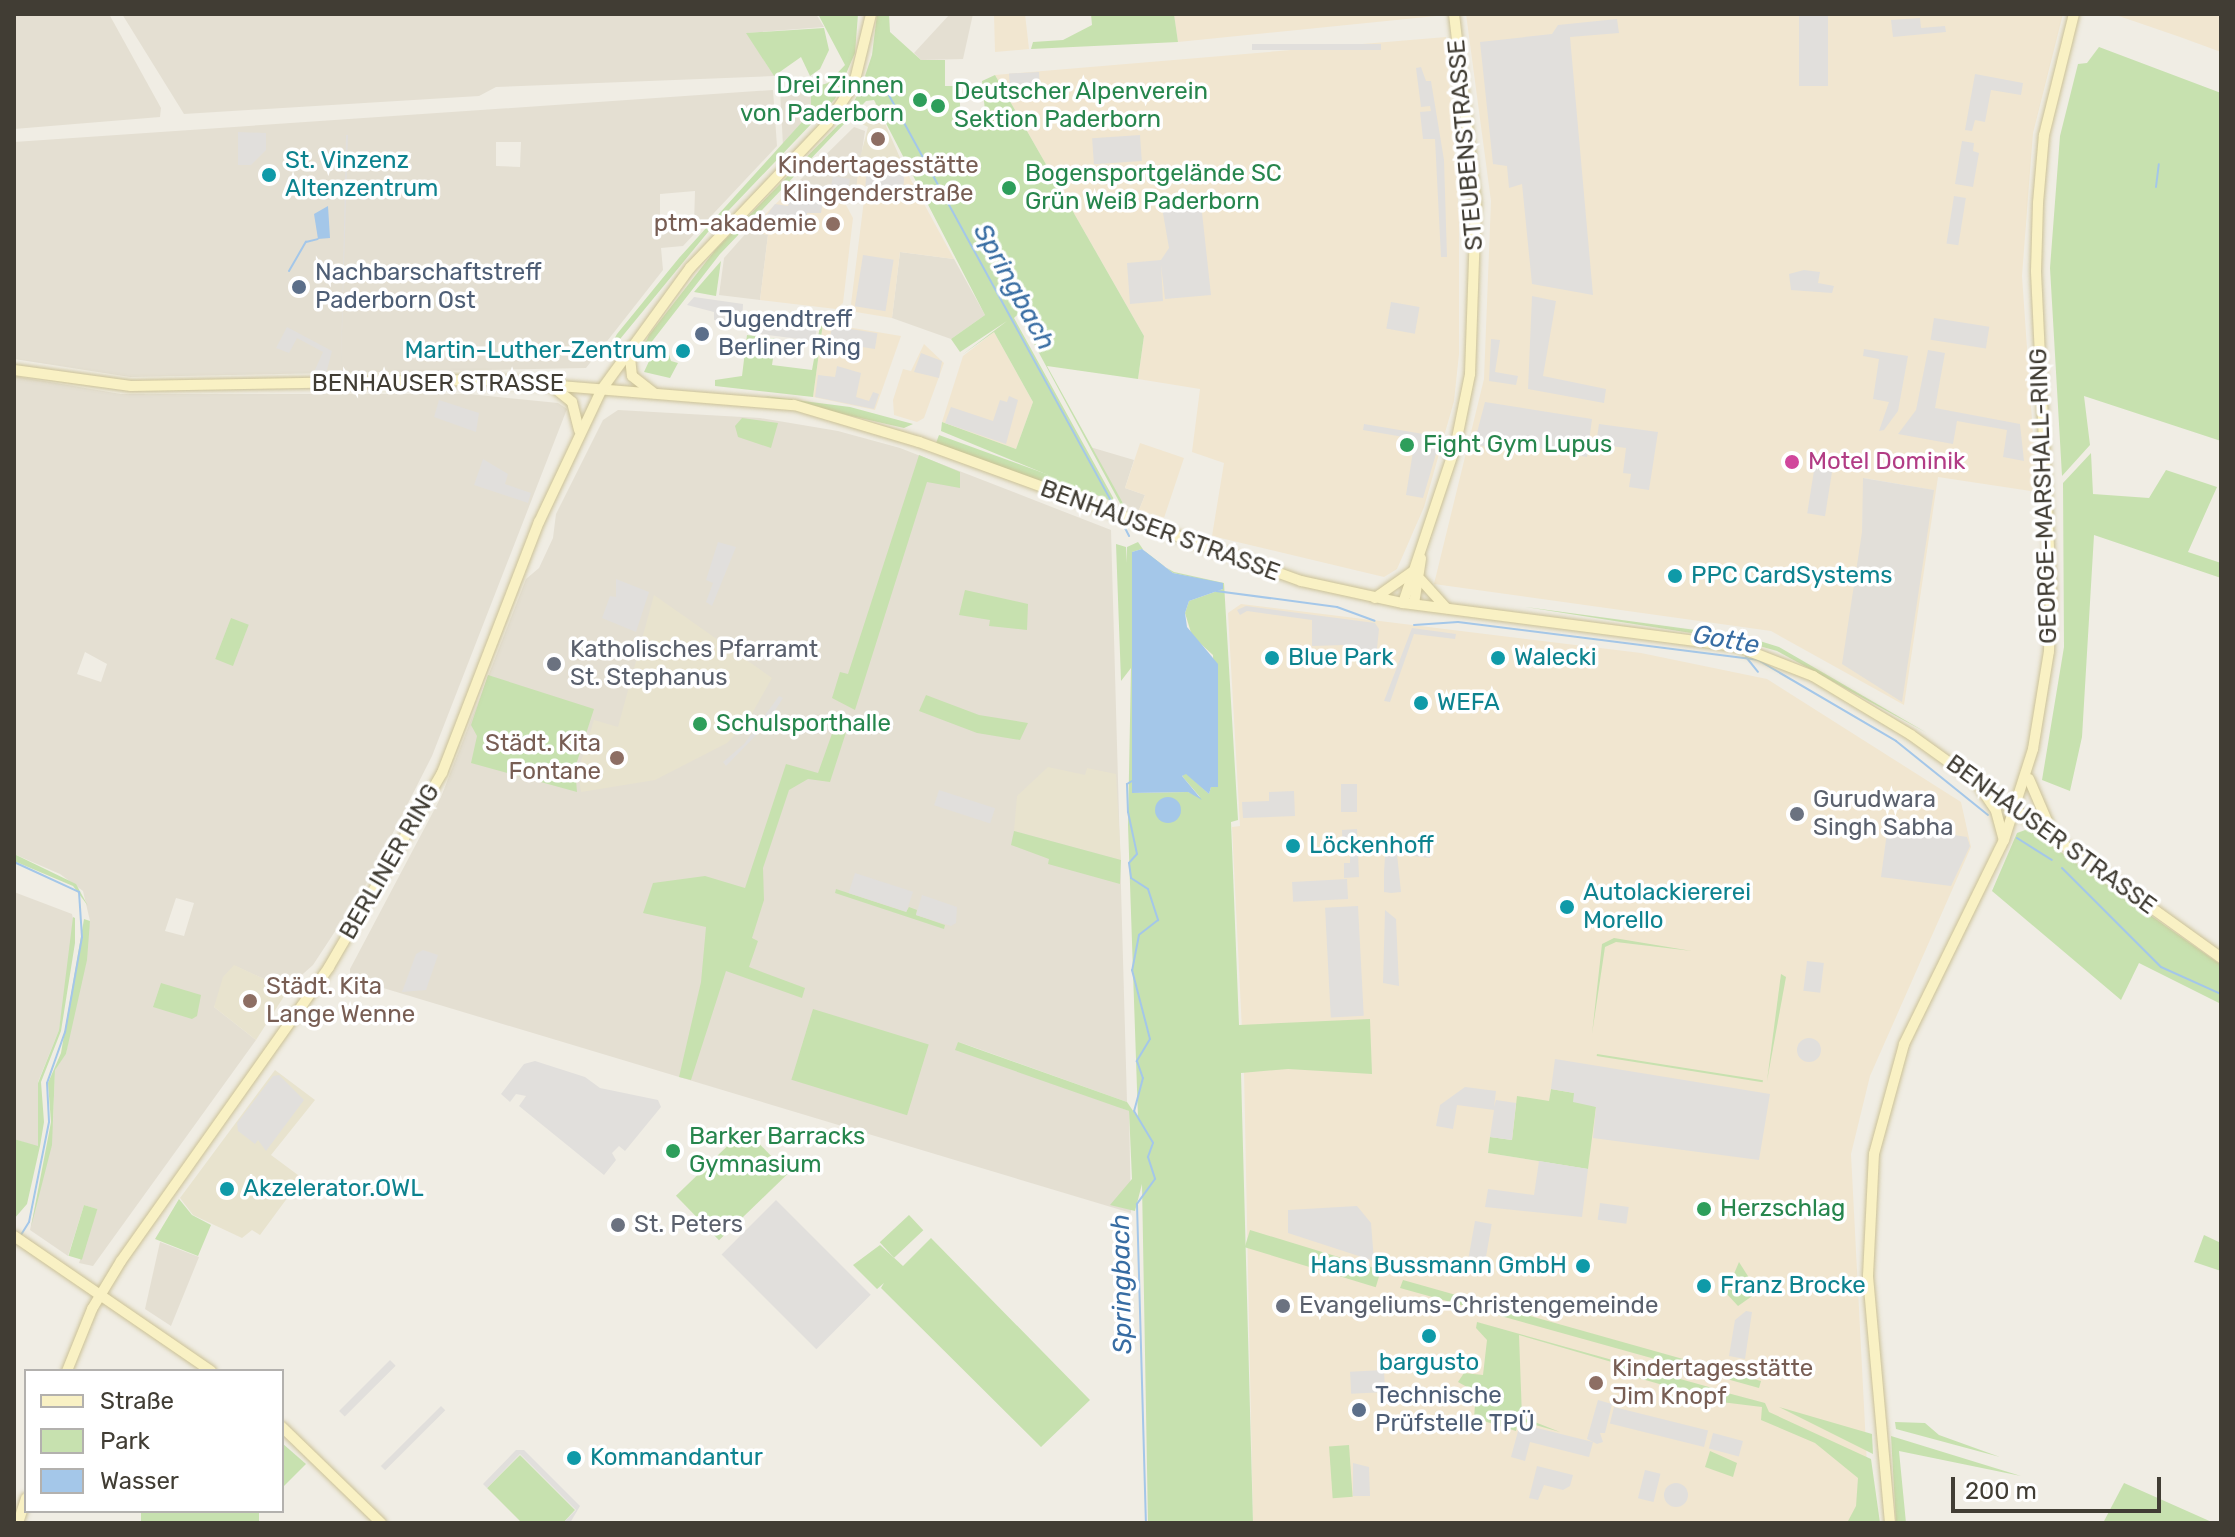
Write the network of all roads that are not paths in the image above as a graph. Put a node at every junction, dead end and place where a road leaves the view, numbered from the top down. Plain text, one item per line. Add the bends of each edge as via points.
1 (871, 14) edge
2 (1454, 14) edge
3 (2074, 14) edge
4 (629, 346) junction
5 (14, 370) edge
6 (550, 384) junction
7 (602, 389) junction
8 (655, 394) junction
9 (579, 432) junction
10 (1421, 558) junction
11 (1413, 570) junction
12 (1421, 580) junction
13 (1375, 598) junction
14 (1409, 603) junction
15 (1446, 608) junction
16 (2028, 775) junction
17 (1974, 779) junction
18 (2017, 809) junction
19 (2057, 838) junction
20 (2004, 840) junction
21 (2221, 958) edge
22 (18, 1238) edge
23 (101, 1294) junction
24 (68, 1369) edge
25 (208, 1369) edge
26 (284, 1429) edge
27 (381, 1523) edge
28 (1890, 1523) edge

1 - 4 main road, BERLINER RING via 854,84 828,123 690,268
2 - 10 main road, STEUBENSTRASSE via 1476,204 1470,374 1455,448
3 - 16 main road, GEORGE-MARSHALL-RING via 2044,135 2038,203 2036,271 2051,590 2049,651
4 - 7 main road, BERLINER RING
4 - 8 main road via 632,376
5 - 6 main road, BENHAUSER STRASSE via 131,386 447,380
6 - 7 main road, BENHAUSER STRASSE
6 - 9 main road via 572,402
7 - 8 main road, BENHAUSER STRASSE
7 - 9 main road, BERLINER RING
8 - 13 main road, BENHAUSER STRASSE via 794,405 879,429 1275,573
9 - 23 main road, BERLINER RING via 442,773 394,860 329,967 159,1202
10 - 11 main road, STEUBENSTRASSE
10 - 12 main road, STEUBENSTRASSE
11 - 13 main road
11 - 14 main road, STEUBENSTRASSE
12 - 14 main road, STEUBENSTRASSE
12 - 15 main road
13 - 14 main road, BENHAUSER STRASSE
14 - 15 main road, BENHAUSER STRASSE
15 - 17 main road, BENHAUSER STRASSE via 1736,646 1776,658 1874,712
16 - 18 main road, GEORGE-MARSHALL-RING
16 - 19 main road via 2035,803
17 - 18 main road, BENHAUSER STRASSE
17 - 20 main road via 1996,811
18 - 19 main road, BENHAUSER STRASSE
18 - 20 main road, GEORGE-MARSHALL-RING
19 - 21 main road, BENHAUSER STRASSE
20 - 28 main road, GEORGE-MARSHALL-RING via 1904,1044 1882,1116 1868,1243
22 - 23 main road
23 - 24 main road, BERLINER RING
23 - 25 main road
26 - 27 main road

